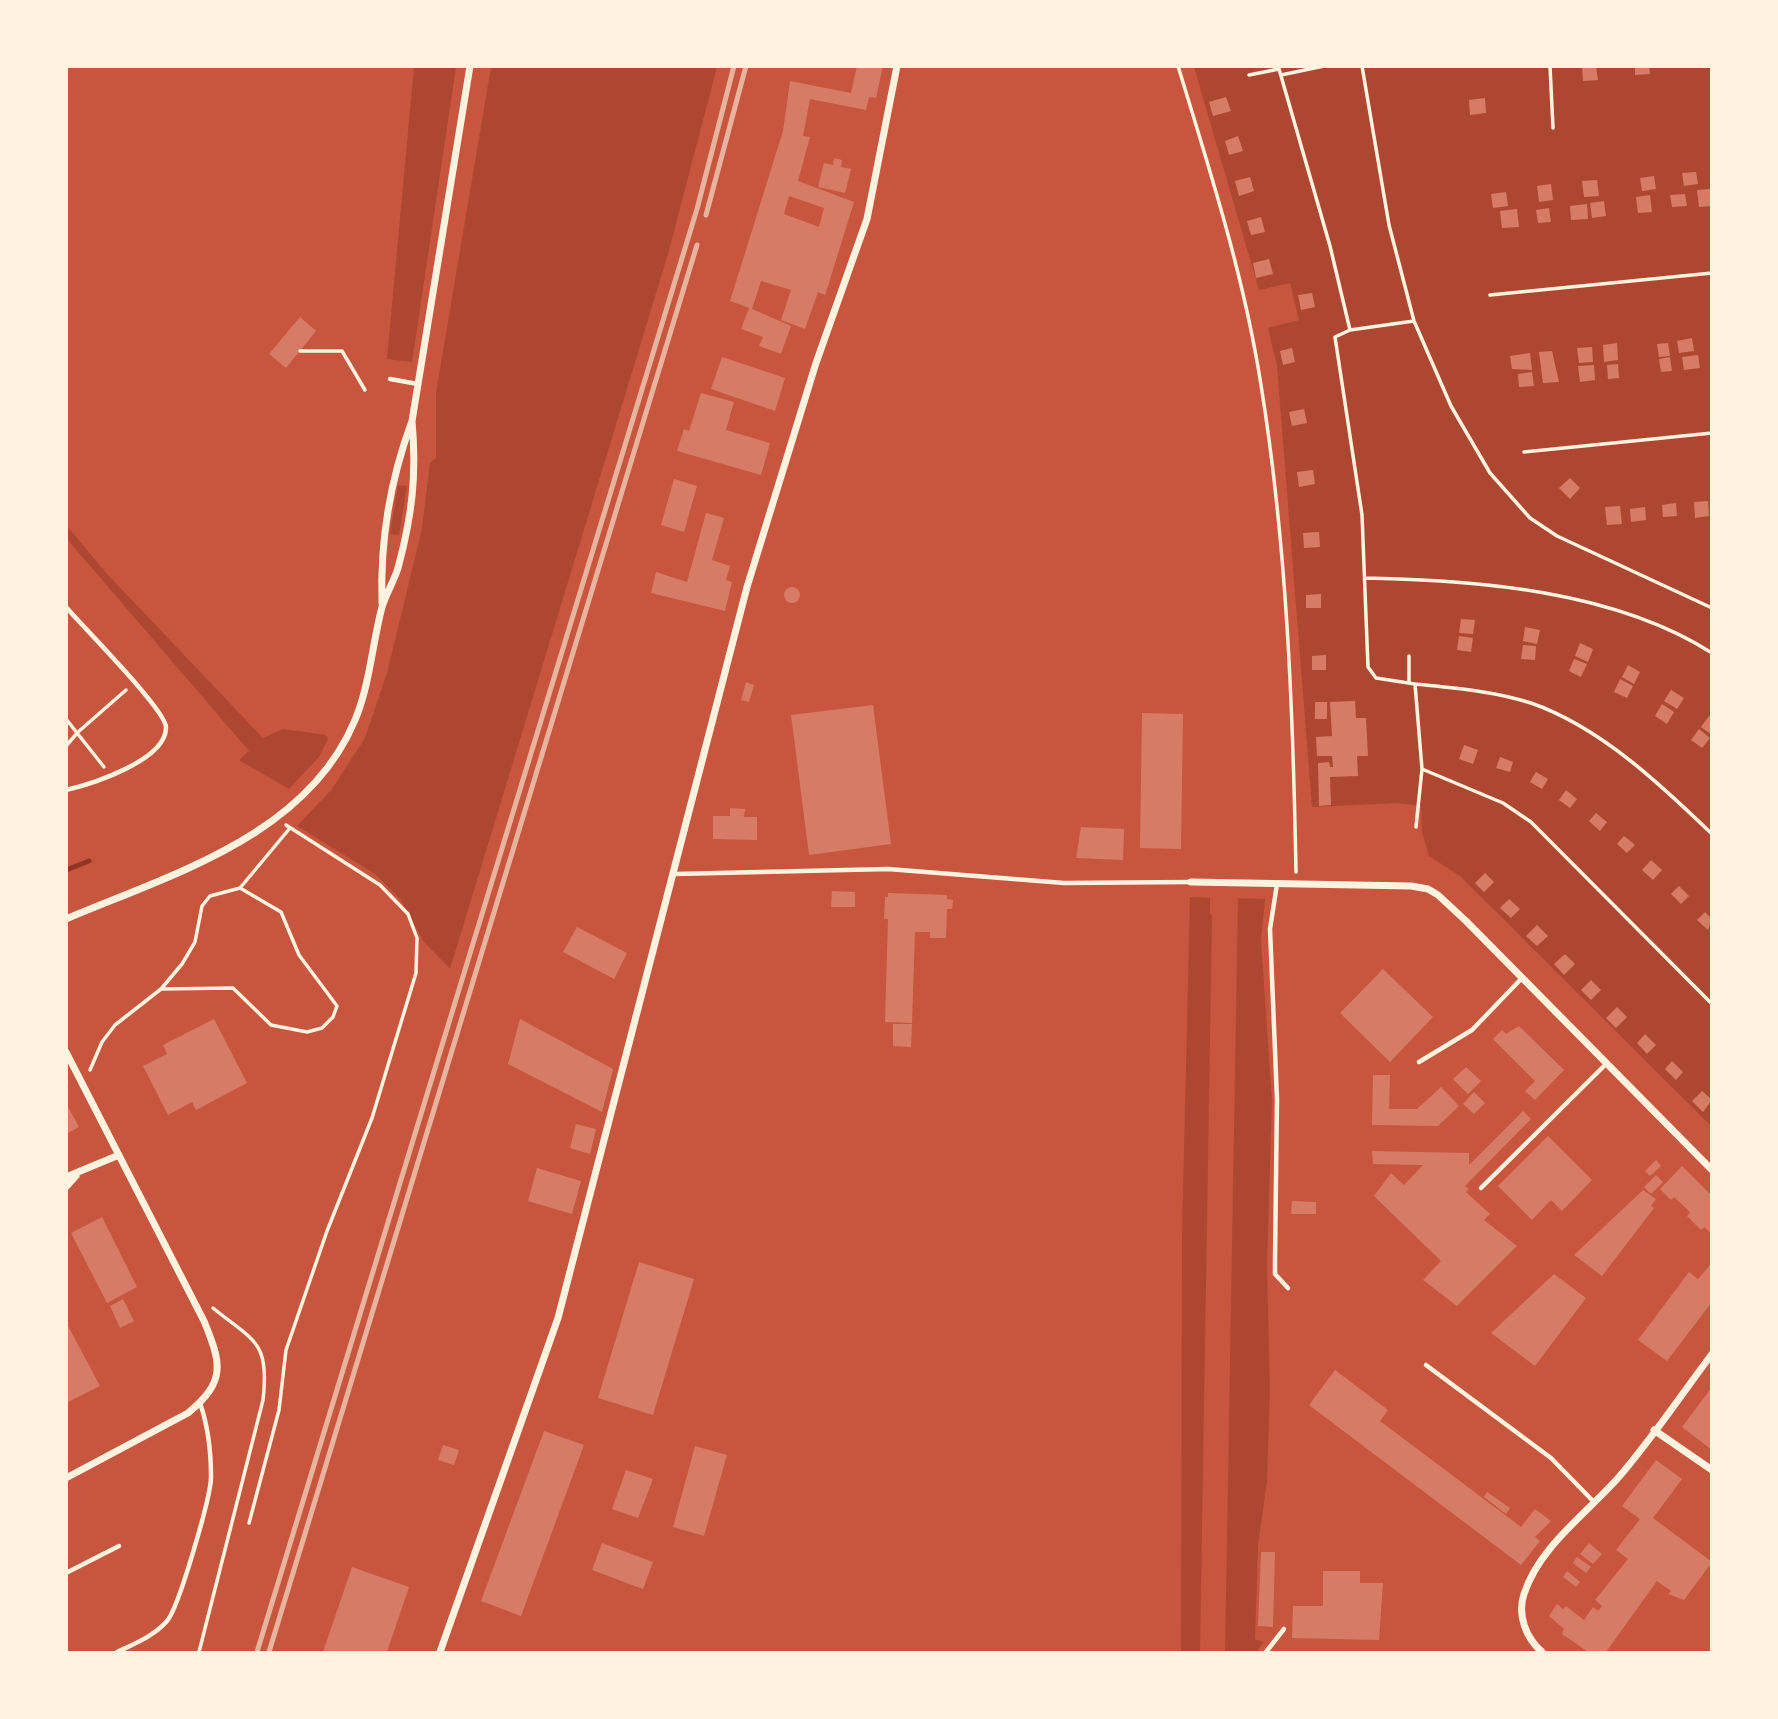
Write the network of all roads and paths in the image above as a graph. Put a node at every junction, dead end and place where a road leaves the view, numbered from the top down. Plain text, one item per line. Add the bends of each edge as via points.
1 (470, 66) edge
2 (897, 66) edge
3 (1178, 66) edge
4 (1324, 66) edge
5 (1362, 66) edge
6 (1550, 66) edge
7 (1249, 75) dead end
8 (1281, 75) junction
9 (1553, 128) dead end
10 (1712, 273) edge
11 (1490, 295) dead end
12 (1415, 321) junction
13 (1350, 330) junction
14 (300, 351) dead end
15 (390, 379) dead end
16 (418, 384) junction
17 (365, 390) dead end
18 (412, 421) junction
19 (1712, 433) edge
20 (1524, 452) dead end
21 (1366, 578) junction
22 (383, 606) junction
23 (66, 607) edge
24 (1712, 608) edge
25 (1712, 653) edge
26 (1409, 656) dead end
27 (135, 683) junction
28 (1409, 683) junction
29 (1415, 684) junction
30 (66, 719) edge
31 (78, 732) junction
32 (66, 746) edge
33 (1422, 769) junction
34 (111, 776) junction
35 (66, 790) edge
36 (275, 819) junction
37 (1416, 827) dead end
38 (290, 828) junction
39 (1712, 834) edge
40 (675, 874) junction
41 (1191, 882) joint
42 (1276, 884) junction
43 (1296, 885) junction
44 (240, 888) junction
45 (66, 919) edge
46 (1522, 978) junction
47 (161, 989) junction
48 (1712, 1004) edge
49 (66, 1052) edge
50 (1419, 1062) dead end
51 (1606, 1063) junction
52 (78, 1076) junction
53 (119, 1155) junction
54 (1712, 1170) edge
55 (76, 1175) junction
56 (66, 1177) edge
57 (66, 1187) edge
58 (1481, 1188) dead end
59 (1288, 1288) dead end
60 (213, 1308) dead end
61 (1712, 1354) edge
62 (1426, 1365) dead end
63 (200, 1403) junction
64 (1654, 1430) junction
65 (1712, 1470) edge
66 (66, 1478) edge
67 (1595, 1503) junction
68 (249, 1523) dead end
69 (119, 1546) dead end
70 (66, 1573) edge
71 (1284, 1629) dead end
72 (117, 1653) edge
73 (199, 1653) edge
74 (440, 1653) edge
75 (1266, 1653) edge
76 (1542, 1653) edge

1 - 16 street
2 - 40 street via 867,219 816,363 747,587
3 - 43 path via 1226,222 1261,383 1284,565
4 - 8 path
5 - 12 path via 1389,225
6 - 9 path
7 - 8 path via 1279,69
8 - 13 path
10 - 11 path
12 - 13 path
12 - 24 path via 1451,406 1483,462 1530,518 1557,536
13 - 21 path via 1335,337 1356,456
14 - 17 path via 342,351
15 - 16 lane
16 - 18 street
18 - 22 street via 387,510 381,567
18 - 22 street via 416,469 408,528
19 - 20 path
21 - 25 path via 1506,587 1569,598 1621,613
21 - 28 path via 1370,674
22 - 36 street via 370,670 340,751 318,782
23 - 27 lane
26 - 28 path
27 - 31 path
27 - 34 lane via 166,728 149,754
28 - 29 path
29 - 33 path
29 - 39 path via 1485,692 1529,703 1579,724
30 - 31 path
31 - 32 path
31 - 34 path
33 - 37 path
33 - 48 path via 1481,792 1525,817
34 - 35 lane
36 - 38 path
36 - 45 street via 201,862
38 - 44 path
38 - 68 path via 380,884 408,914 416,938 416,973 372,1118 286,1350 279,1410
40 - 41 lane via 888,869 1064,883
40 - 74 street via 558,1318
41 - 42 street
42 - 43 street
42 - 59 lane via 1270,929 1277,1099 1275,1273
43 - 46 street via 1428,888
44 - 47 path via 210,896 202,906 195,942
44 - 47 path via 281,912 299,955 337,1006 333,1017 322,1028 307,1032 271,1025 233,988
46 - 50 lane via 1472,1030
46 - 51 street
47 - 52 path via 115,1026 102,1042 91,1069
49 - 52 street
51 - 54 street
51 - 58 lane
52 - 53 street
53 - 55 street
53 - 63 street via 218,1356 216,1378
55 - 56 street
55 - 57 street
60 - 73 path via 256,1344 264,1357 265,1378
61 - 64 street
62 - 67 lane via 1551,1458
63 - 66 street
63 - 72 lane via 211,1480 180,1594 169,1620
64 - 65 street
64 - 67 street
67 - 76 street via 1542,1559 1524,1594 1522,1619
69 - 70 lane
71 - 75 lane

